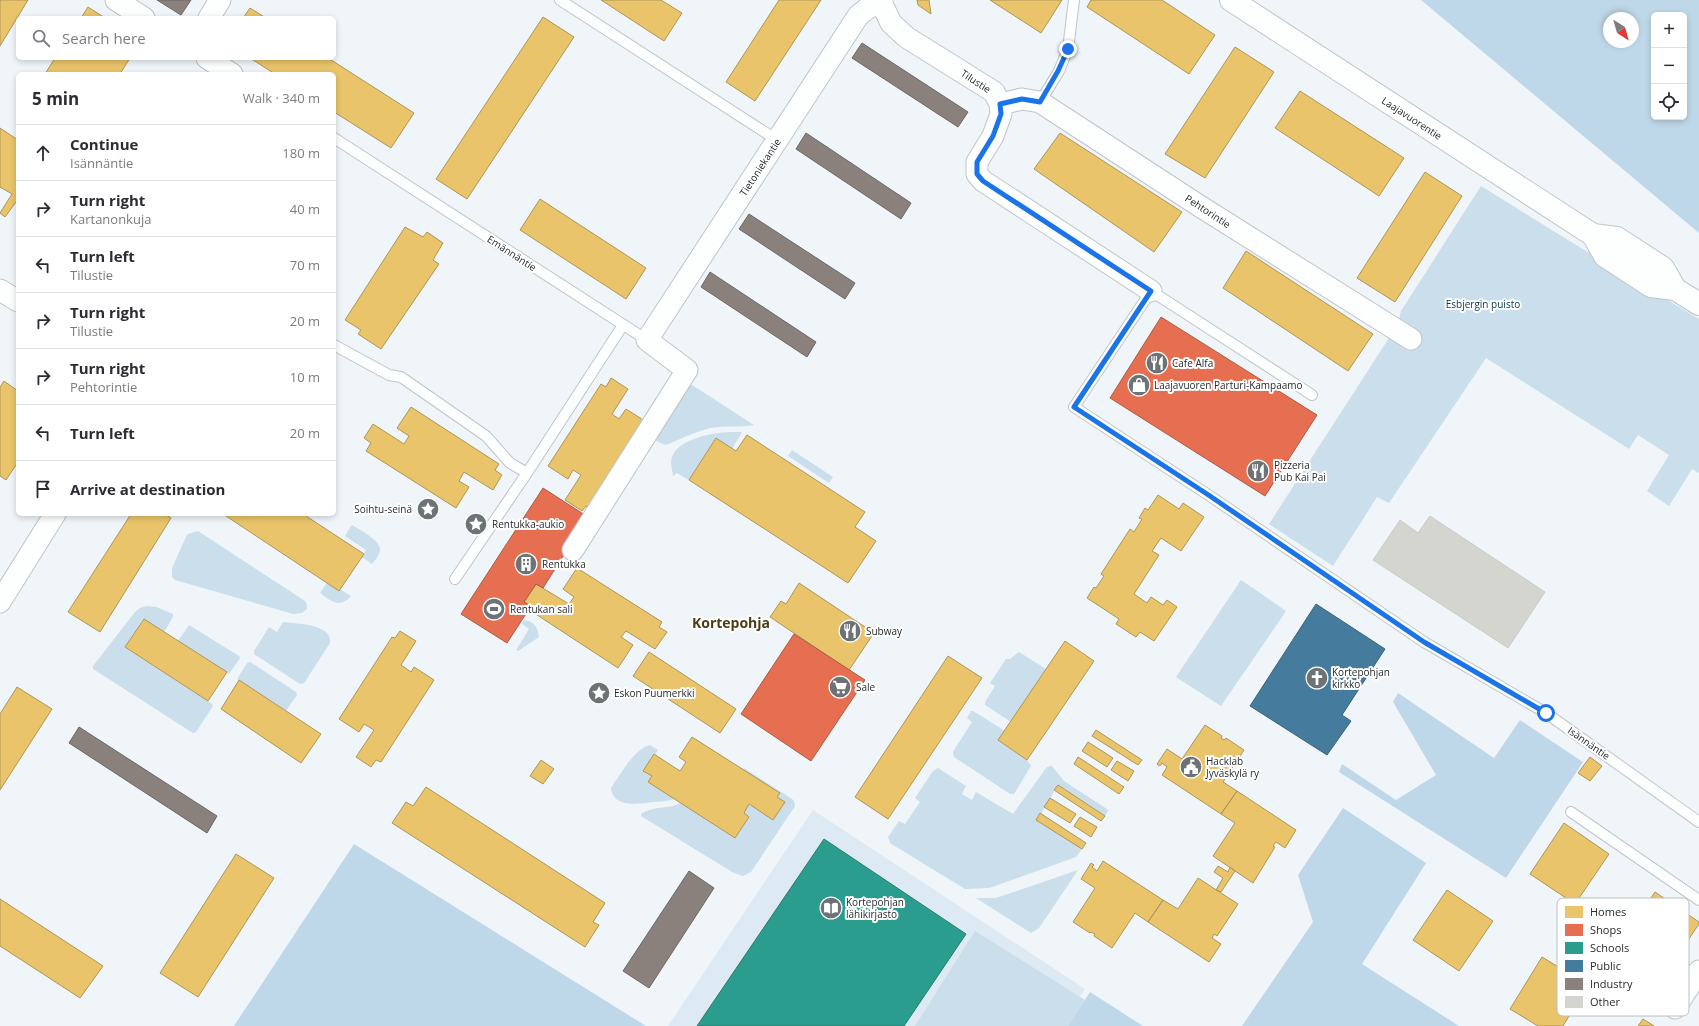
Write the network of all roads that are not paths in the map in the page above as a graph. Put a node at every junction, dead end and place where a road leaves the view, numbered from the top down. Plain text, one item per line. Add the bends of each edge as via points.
1 (116, 0) edge
2 (220, 0) edge
3 (560, 0) edge
4 (1074, 0) edge
5 (1231, 0) edge
6 (882, 2) edge
7 (141, 16) edge
8 (210, 16) edge
9 (210, 60) edge
10 (229, 72) edge
11 (1040, 102) junction
12 (1000, 104) junction
13 (336, 139) edge
14 (778, 140) junction
15 (0, 290) edge
16 (1151, 291) junction
17 (16, 300) edge
18 (1699, 304) edge
19 (623, 325) junction
20 (1411, 339) dead end
21 (647, 340) junction
22 (336, 346) edge
23 (1312, 396) dead end
24 (527, 474) junction
25 (54, 516) edge
26 (573, 550) dead end
27 (454, 579) dead end
28 (0, 602) edge
29 (1570, 812) dead end
30 (1699, 822) edge
31 (1699, 900) edge
32 (1699, 971) edge
33 (1689, 986) edge

1 - 7 street
2 - 8 street
3 - 14 lane
4 - 11 lane via 1068,49
5 - 18 main road, Laajavuorentie via 1593,235 1605,256 1651,286 1675,289
6 - 12 street, Tilustie via 891,23 906,37 994,92
6 - 14 street, Tietoniekantie via 869,7 858,16
9 - 10 street
11 - 12 street, Pehtorintie via 1022,99
11 - 20 street, Pehtorintie
12 - 16 street via 1001,114 993,136 977,162 977,174 983,181
13 - 19 lane, Emännäntie
14 - 21 street, Tietoniekantie
15 - 17 street
16 - 23 lane
16 - 30 lane, Isännäntie via 1074,407 1424,642 1546,713
19 - 21 lane, Emännäntie
19 - 24 lane
21 - 26 street, Emännäntie via 687,370
22 - 24 lane via 389,375 401,377 486,436 510,463
24 - 27 lane
25 - 28 street
29 - 31 lane
32 - 33 street

